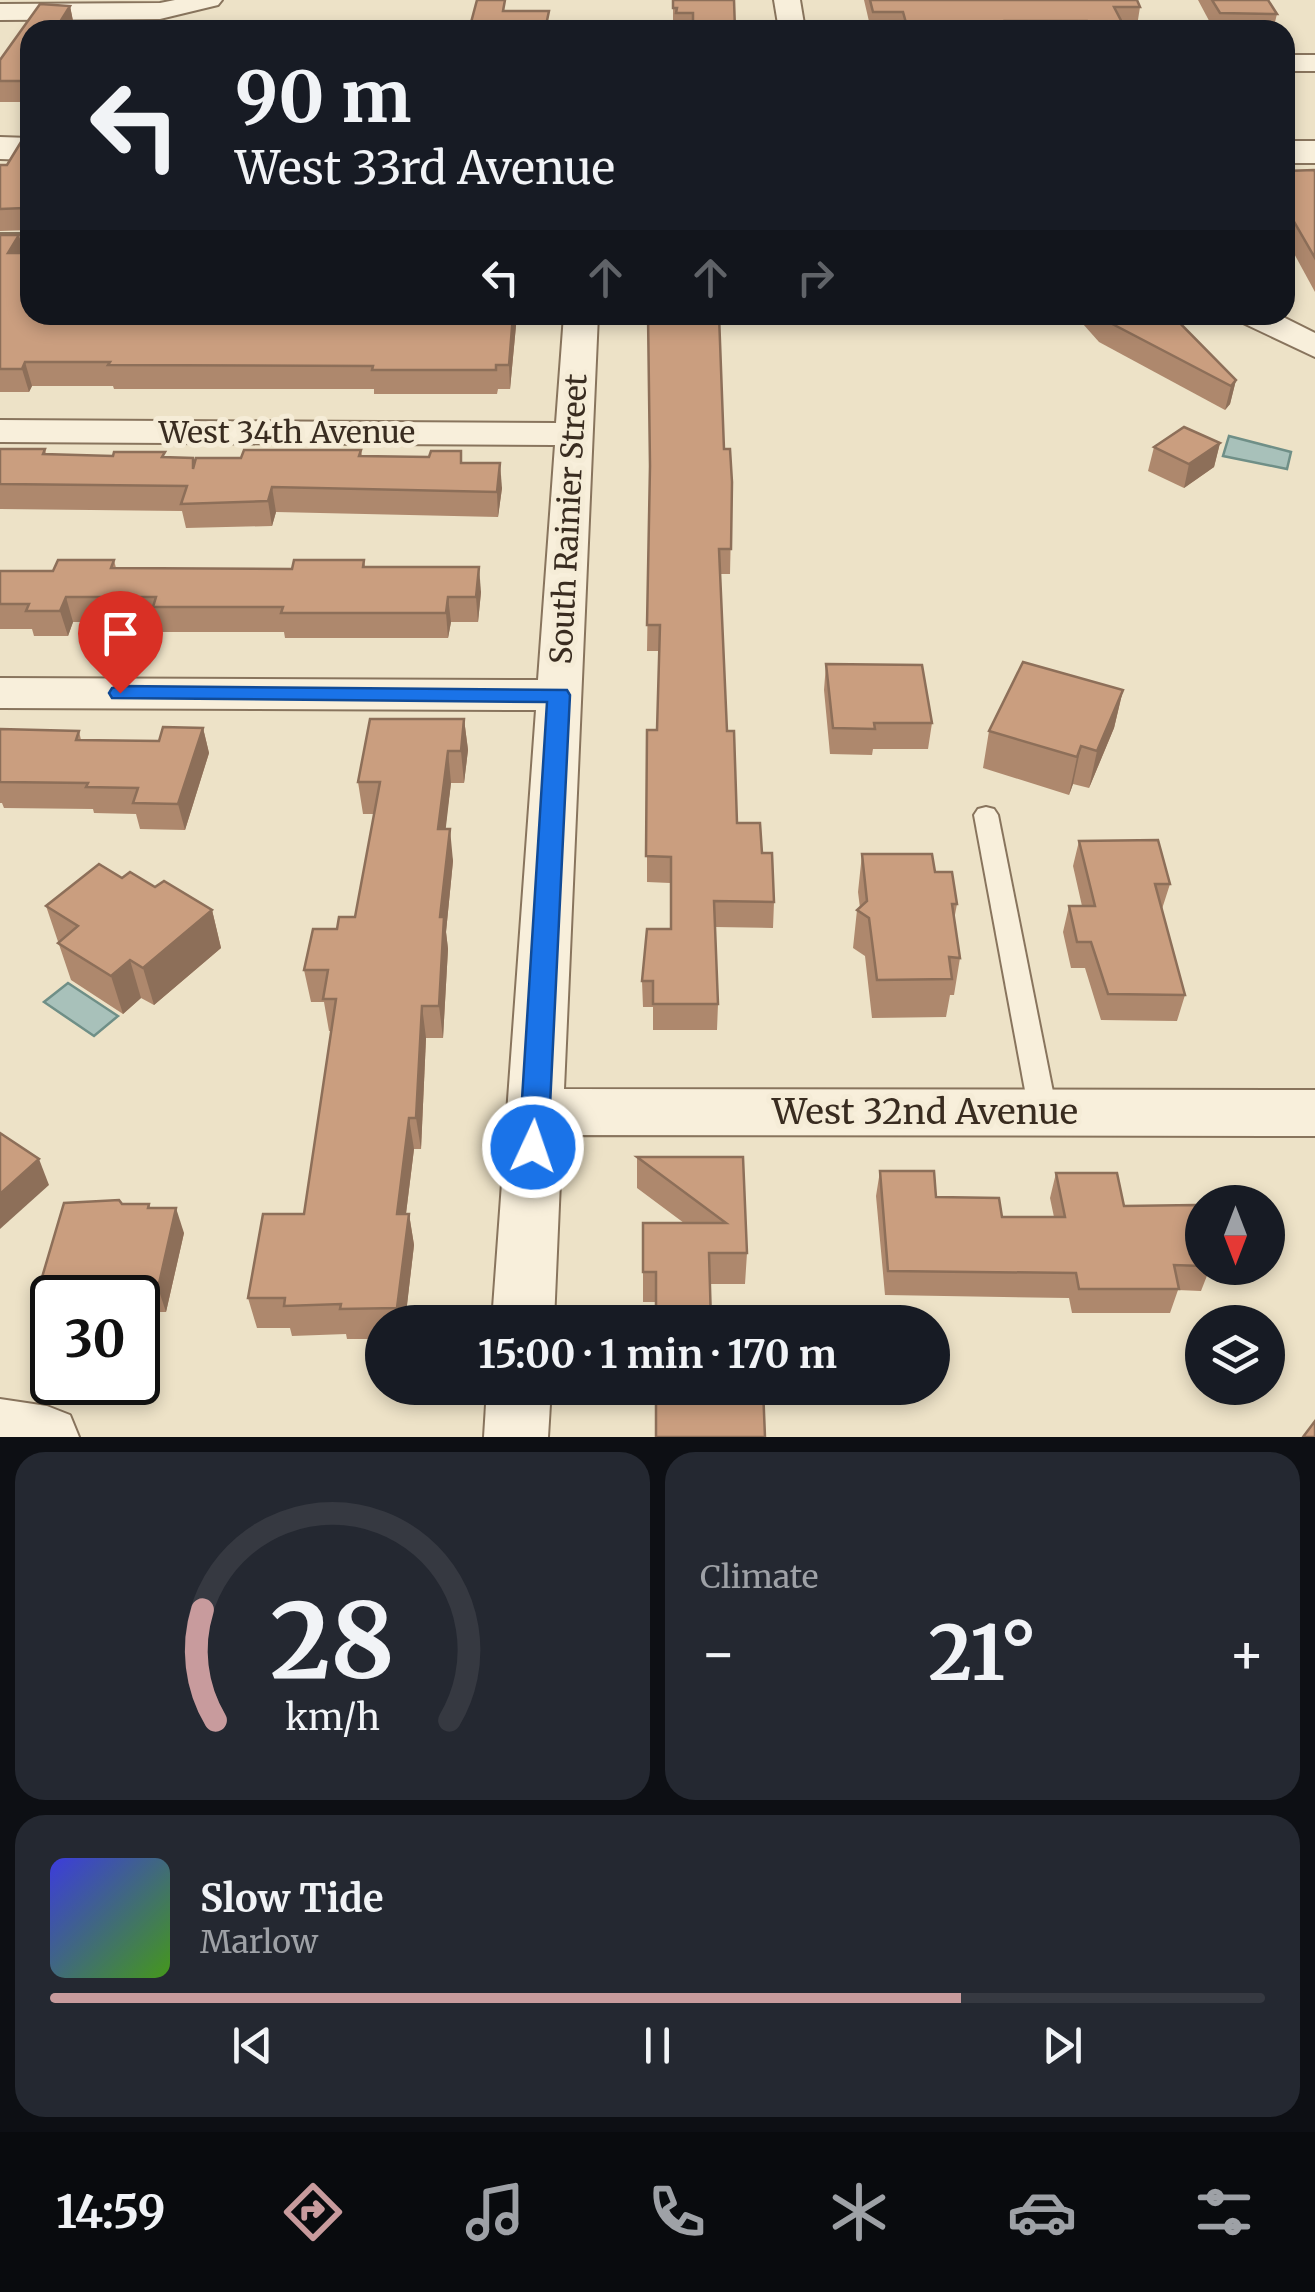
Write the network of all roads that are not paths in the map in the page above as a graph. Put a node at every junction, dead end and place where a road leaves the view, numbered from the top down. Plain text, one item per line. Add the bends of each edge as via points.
1 (202, 3) edge
2 (1, 13) edge
3 (580, 325) edge
4 (1272, 325) edge
5 (1311, 346) edge
6 (0, 432) edge
7 (575, 434) junction
8 (0, 693) edge
9 (559, 695) junction
10 (986, 815) dead end
11 (535, 1112) junction
12 (1043, 1112) junction
13 (1315, 1114) edge
14 (523, 1305) edge
15 (517, 1405) edge
16 (0, 1430) edge
17 (48, 1437) edge
18 (516, 1437) edge

1 - 2 street via 140,12
3 - 7 street, South Rainier Street
4 - 5 street
6 - 7 street, West 34th Avenue
7 - 9 street, South Rainier Street
8 - 9 street
9 - 11 street, South Rainier Street
10 - 12 lane
11 - 12 street, West 32nd Avenue
11 - 14 street, South Rainier Street
12 - 13 street, West 32nd Avenue
15 - 18 street
16 - 17 street

